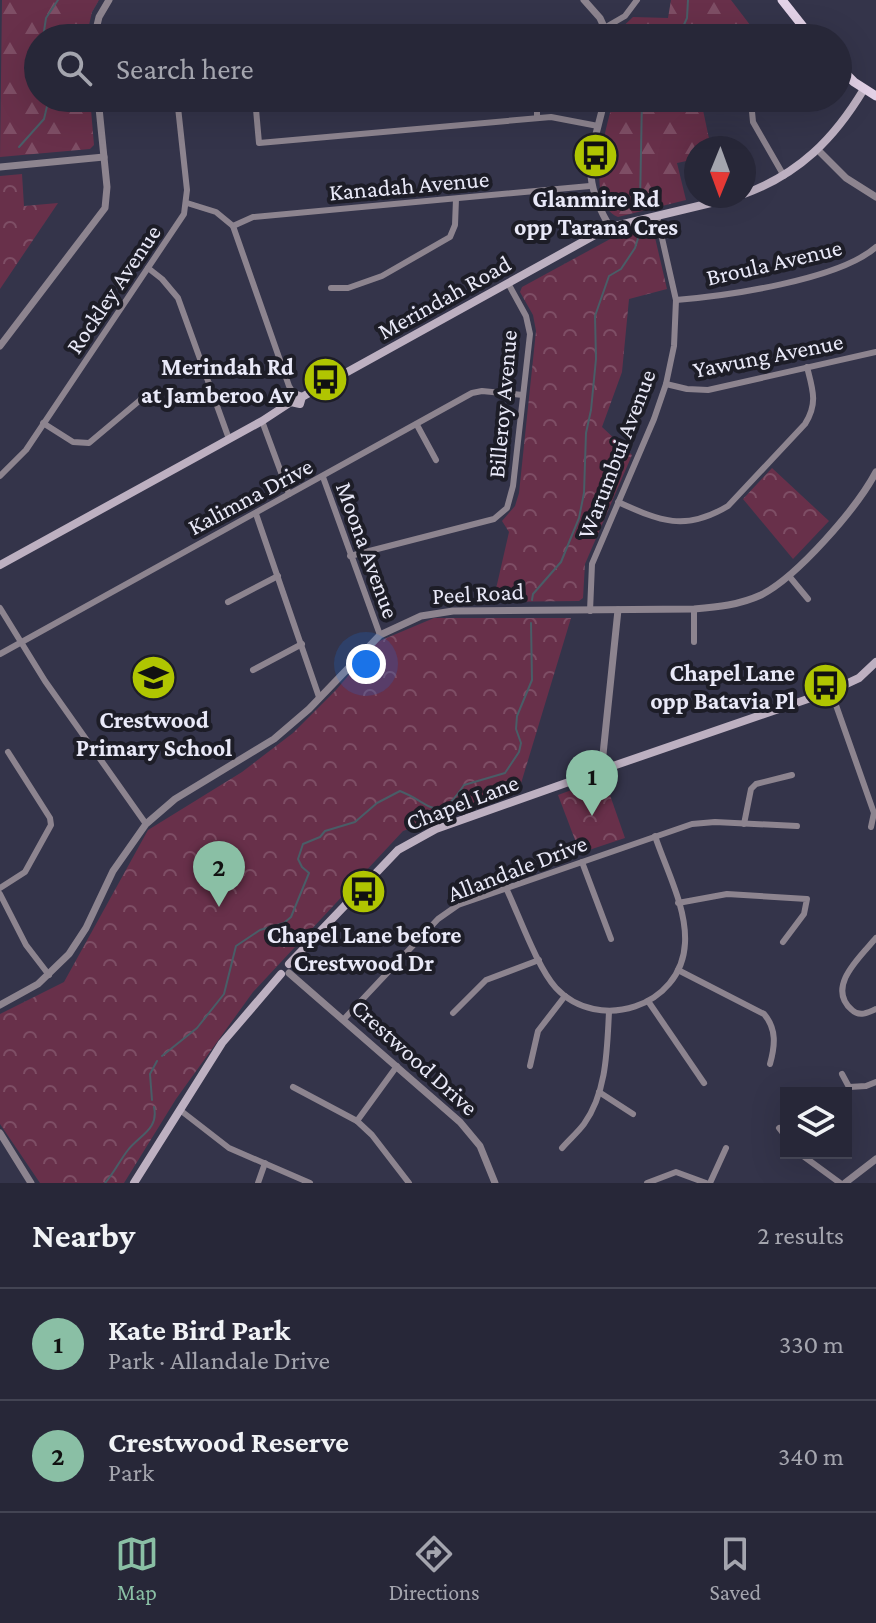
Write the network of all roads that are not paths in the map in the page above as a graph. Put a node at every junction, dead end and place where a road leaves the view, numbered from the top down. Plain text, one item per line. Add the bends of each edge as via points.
1 (109, 0) edge
2 (584, 0) edge
3 (637, 0) edge
4 (782, 0) edge
5 (97, 24) edge
6 (604, 24) edge
7 (611, 24) edge
8 (801, 24) edge
9 (852, 78) edge
10 (864, 89) junction
11 (876, 96) edge
12 (852, 109) edge
13 (99, 112) edge
14 (178, 112) edge
15 (256, 112) edge
16 (537, 112) edge
17 (602, 112) edge
18 (752, 112) edge
19 (851, 112) edge
20 (537, 118) junction
21 (598, 126) junction
22 (818, 150) junction
23 (104, 157) junction
24 (0, 167) edge
25 (784, 176) junction
26 (590, 186) junction
27 (756, 189) edge
28 (876, 197) edge
29 (456, 199) junction
30 (187, 203) junction
31 (689, 208) edge
32 (657, 216) junction
33 (233, 226) junction
34 (609, 226) junction
35 (876, 247) edge
36 (148, 268) junction
37 (509, 285) junction
38 (331, 288) dead end
39 (676, 300) junction
40 (0, 346) edge
41 (876, 352) edge
42 (807, 367) junction
43 (666, 384) junction
44 (523, 395) junction
45 (145, 396) dead end
46 (296, 398) junction
47 (262, 421) junction
48 (43, 423) junction
49 (417, 425) junction
50 (229, 439) junction
51 (436, 460) dead end
52 (876, 472) edge
53 (0, 476) edge
54 (323, 477) junction
55 (289, 494) junction
56 (618, 502) junction
57 (256, 514) junction
58 (350, 556) junction
59 (0, 565) edge
60 (278, 576) junction
61 (789, 576) junction
62 (808, 599) dead end
63 (228, 602) dead end
64 (0, 608) edge
65 (694, 609) junction
66 (618, 610) junction
67 (590, 611) junction
68 (380, 635) junction
69 (694, 642) dead end
70 (21, 643) junction
71 (302, 644) junction
72 (0, 654) edge
73 (876, 662) edge
74 (253, 670) dead end
75 (831, 691) junction
76 (319, 697) junction
77 (8, 752) dead end
78 (604, 767) junction
79 (792, 775) dead end
80 (146, 824) junction
81 (744, 824) junction
82 (797, 826) dead end
83 (871, 827) dead end
84 (655, 836) junction
85 (582, 862) junction
86 (0, 888) edge
87 (506, 888) junction
88 (0, 894) edge
89 (678, 903) junction
90 (876, 938) edge
91 (611, 939) dead end
92 (783, 942) dead end
93 (539, 960) junction
94 (286, 970) junction
95 (678, 970) junction
96 (49, 975) junction
97 (565, 996) junction
98 (648, 1001) junction
99 (0, 1005) edge
100 (876, 1009) edge
101 (609, 1012) junction
102 (453, 1013) dead end
103 (343, 1020) junction
104 (770, 1064) dead end
105 (397, 1066) junction
106 (530, 1066) dead end
107 (842, 1074) dead end
108 (876, 1082) edge
109 (704, 1083) dead end
110 (293, 1087) dead end
111 (846, 1087) edge
112 (852, 1089) edge
113 (599, 1092) junction
114 (180, 1110) junction
115 (633, 1114) dead end
116 (357, 1121) junction
117 (0, 1133) edge
118 (562, 1148) dead end
119 (726, 1148) dead end
120 (808, 1159) edge
121 (876, 1159) edge
122 (265, 1163) junction
123 (31, 1183) edge
124 (134, 1183) edge
125 (258, 1183) edge
126 (310, 1183) edge
127 (409, 1183) edge
128 (495, 1183) edge
129 (647, 1183) edge
130 (708, 1183) edge
131 (843, 1183) edge

1 - 5 street
2 - 6 street
3 - 7 street
4 - 8 main road
9 - 10 main road
10 - 11 main road
10 - 12 main road, Merindah Road
13 - 23 street
14 - 30 street
15 - 20 street via 259,143
16 - 20 street
17 - 21 street
18 - 25 street
19 - 22 main road, Merindah Road
20 - 21 street via 562,117
21 - 26 street
22 - 25 main road, Merindah Road
22 - 28 street via 846,178
23 - 24 street
23 - 40 street via 108,194 103,212
25 - 27 main road, Merindah Road
26 - 29 street, Kanadah Avenue
26 - 34 street
29 - 33 street, Kanadah Avenue via 253,217
29 - 38 street via 450,237 382,276
30 - 33 street via 216,212
30 - 36 street, Rockley Avenue via 178,227
31 - 32 main road, Merindah Road
32 - 34 main road, Merindah Road
32 - 39 street, Warumbui Avenue
33 - 46 street
34 - 37 main road, Merindah Road
35 - 39 street, Broula Avenue via 837,270
36 - 48 street, Rockley Avenue
36 - 50 street via 178,298
37 - 44 street, Billeroy Avenue via 530,324
37 - 46 main road, Merindah Road
39 - 43 street, Warumbui Avenue
41 - 42 street, Yawung Avenue
42 - 43 street, Yawung Avenue via 708,390
42 - 56 street via 813,411 728,506 703,519 676,522
43 - 56 street, Warumbui Avenue
44 - 49 street, Kalimna Drive via 472,393
44 - 58 street, Billeroy Avenue via 513,486 501,514 485,523
45 - 48 street via 89,443 73,442
46 - 47 main road, Merindah Road
47 - 50 main road, Merindah Road
47 - 55 street
48 - 53 street, Rockley Avenue
49 - 51 street
49 - 54 street, Kalimna Drive
50 - 59 main road, Merindah Road
52 - 61 street, Peel Road via 855,507
54 - 55 street, Kalimna Drive
54 - 58 street, Moona Avenue
55 - 57 street, Kalimna Drive
56 - 67 street, Warumbui Avenue via 591,570
57 - 60 street
57 - 70 street, Kalimna Drive
58 - 68 street, Moona Avenue
60 - 63 street
60 - 71 street
61 - 62 street
61 - 65 street, Peel Road via 747,601
64 - 70 street
65 - 66 street, Peel Road
65 - 69 street
66 - 67 street, Peel Road
66 - 78 street
67 - 68 street, Peel Road via 437,613
68 - 76 street, Peel Road
70 - 72 street, Kalimna Drive
70 - 80 street
71 - 74 street
71 - 76 street
73 - 75 main road, Chapel Lane via 859,678
75 - 78 main road, Chapel Lane
75 - 83 street via 874,813
76 - 80 street, Peel Road via 274,739 175,799
77 - 86 street via 51,825 25,872
78 - 94 main road, Chapel Lane via 407,844
79 - 81 street via 751,789
80 - 96 street, Peel Road via 113,871 78,942
81 - 82 street, Allandale Drive
81 - 84 street, Allandale Drive via 692,824
84 - 85 street, Allandale Drive
84 - 89 street
85 - 87 street, Allandale Drive
85 - 91 street
87 - 93 street
87 - 103 street, Allandale Drive via 458,905 438,919
88 - 96 street via 26,945
89 - 92 street via 727,894 807,899 804,914
89 - 95 street via 685,930
90 - 100 street via 842,987 854,1012
93 - 97 street
93 - 102 street via 486,980
94 - 103 street, Crestwood Drive
94 - 114 main road, Chapel Lane via 222,1043
95 - 98 street
95 - 104 street via 764,1014 774,1033
96 - 99 street, Peel Road
97 - 101 street
97 - 106 street via 538,1031
98 - 101 street
98 - 109 street
101 - 113 street
103 - 105 street, Crestwood Drive
105 - 116 street
105 - 128 street, Crestwood Drive via 475,1139
107 - 111 street
108 - 112 street
110 - 116 street
113 - 115 street
113 - 118 street via 585,1123
114 - 122 street via 229,1148
114 - 124 main road, Chapel Lane
116 - 127 street
117 - 123 street
119 - 130 street
120 - 131 street
121 - 131 street
122 - 125 street
122 - 126 street
129 - 130 street via 676,1172

